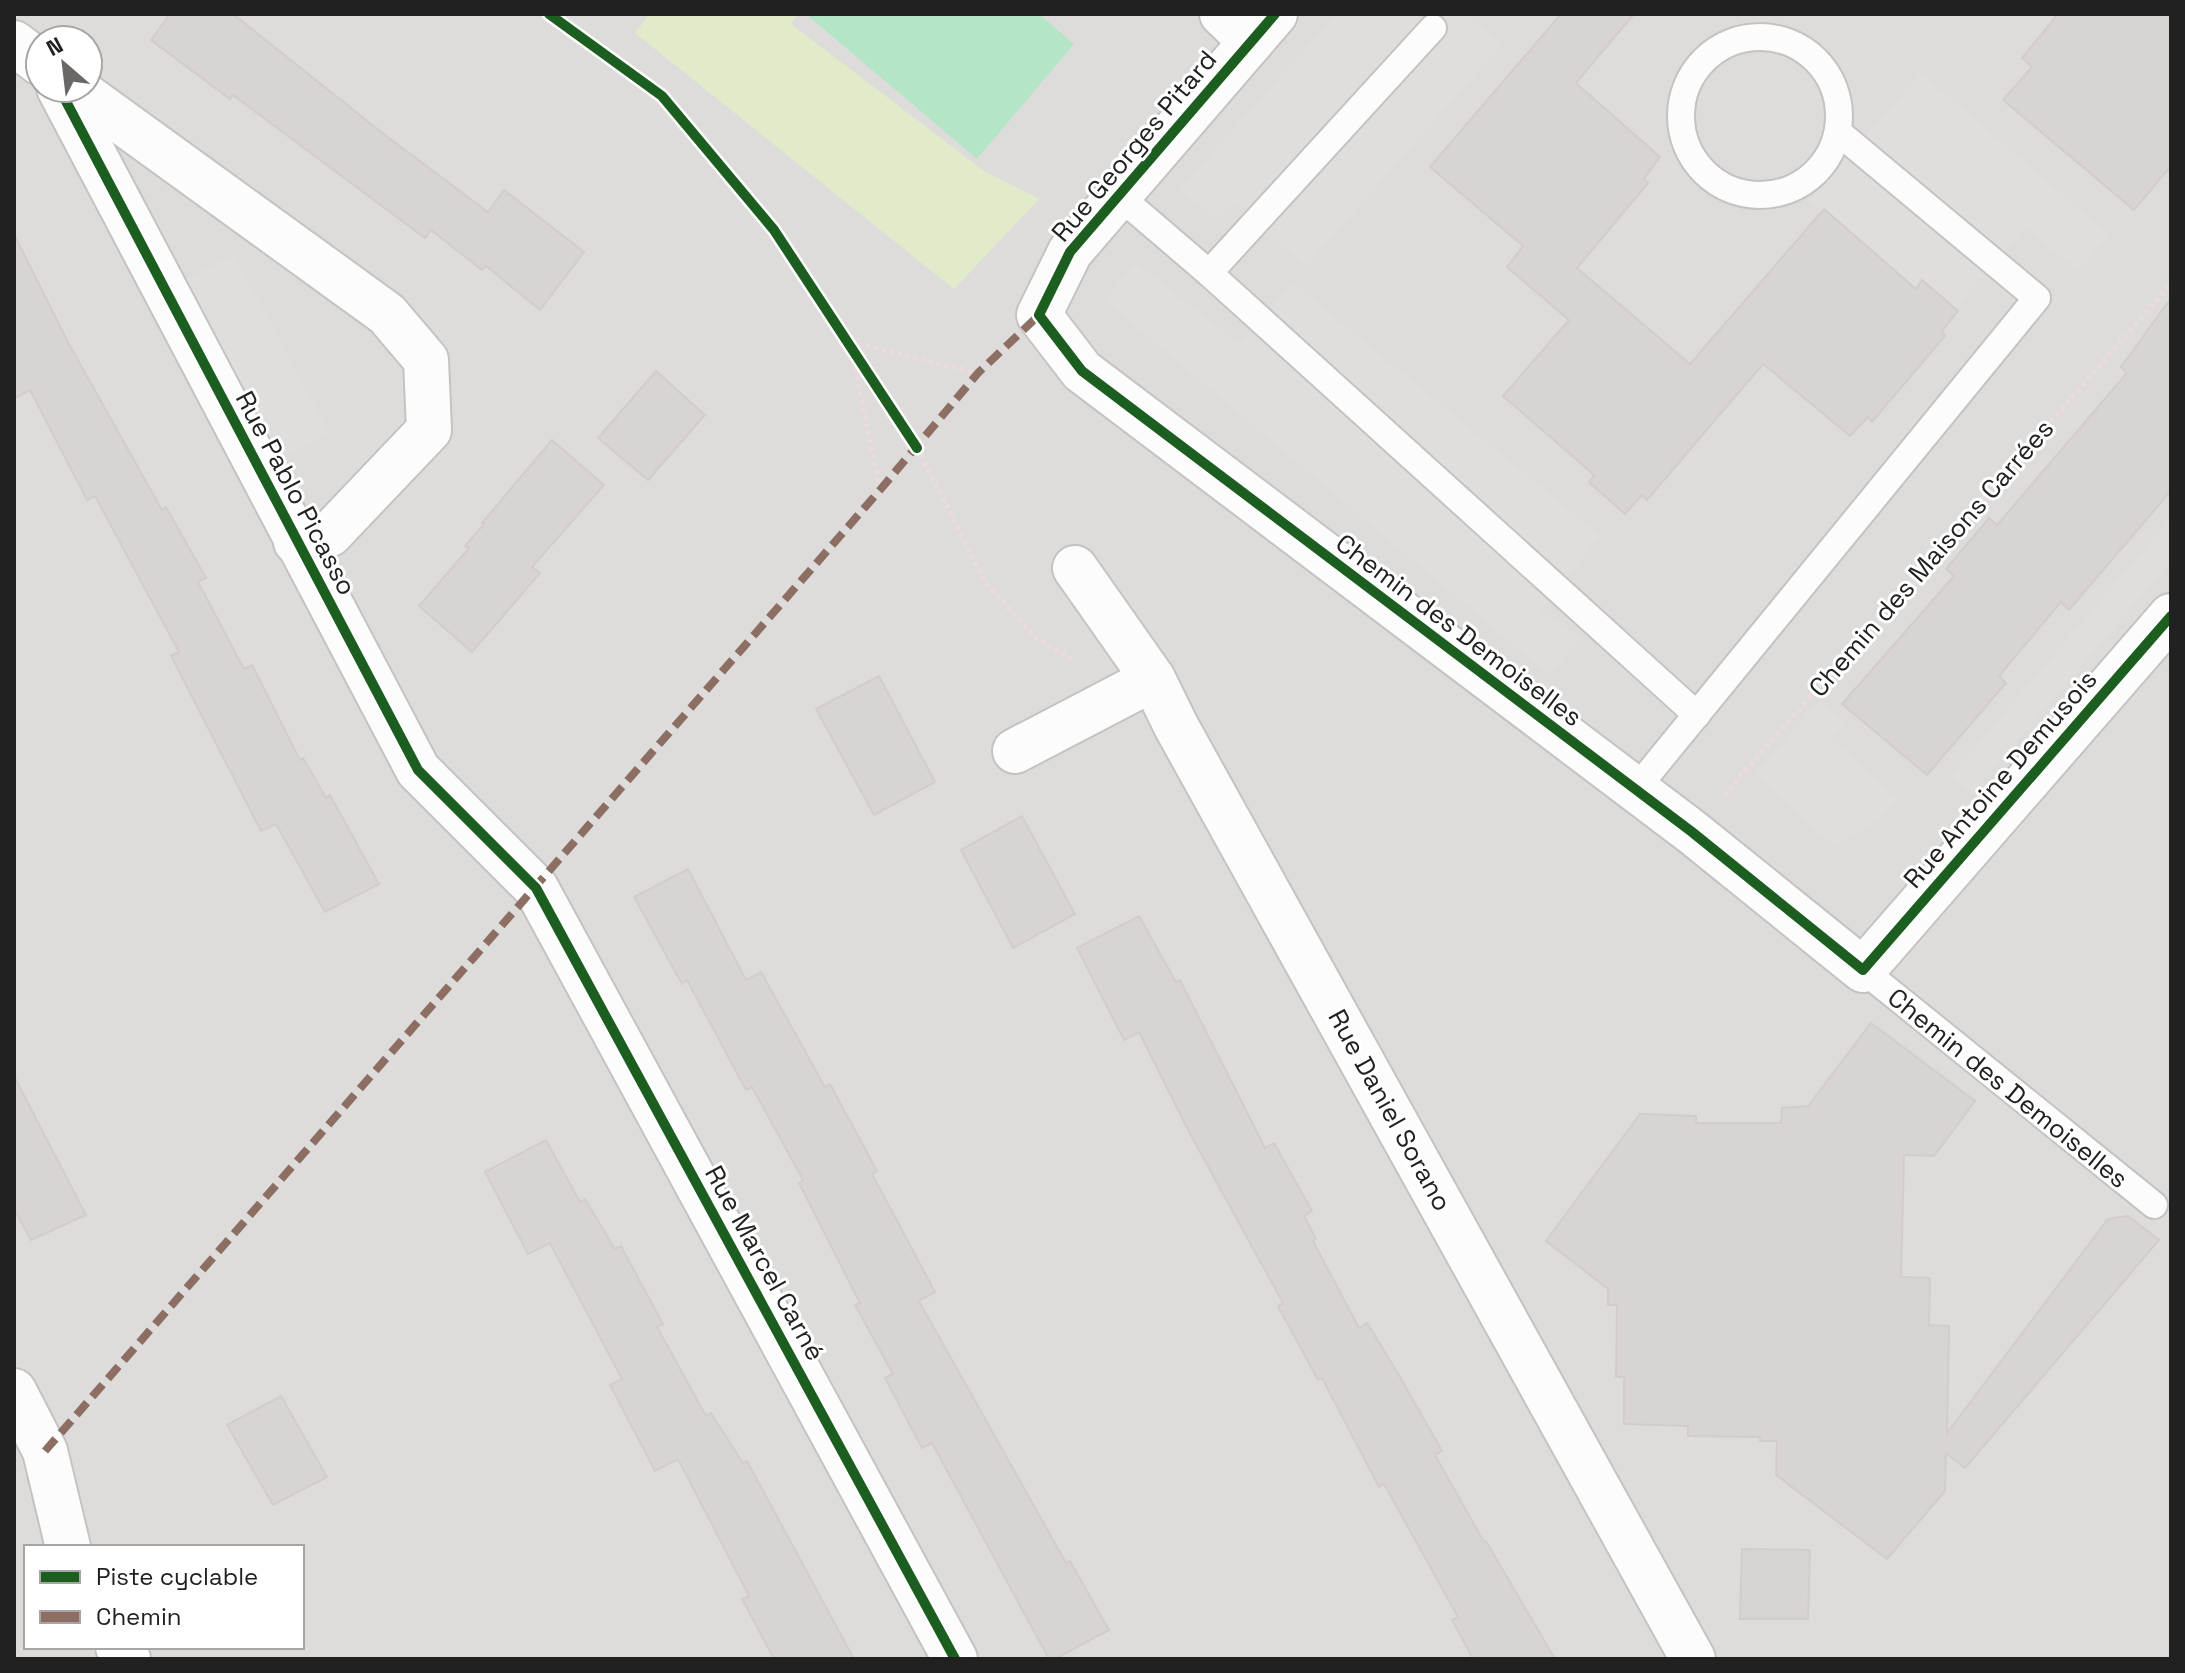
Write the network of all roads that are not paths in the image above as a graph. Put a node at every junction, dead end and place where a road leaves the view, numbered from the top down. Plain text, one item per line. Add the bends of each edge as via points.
1 (1249, 23) edge
2 (1433, 28) dead end
3 (67, 104) edge
4 (97, 104) edge
5 (1838, 132) junction
6 (1119, 196) junction
7 (1209, 273) junction
8 (1039, 315) joint
9 (296, 542) junction
10 (1075, 568) dead end
11 (2171, 616) edge
12 (1153, 679) junction
13 (1697, 715) junction
14 (1015, 751) dead end
15 (1635, 790) junction
16 (536, 888) joint
17 (1863, 970) junction
18 (2154, 1205) dead end
19 (14, 1391) edge
20 (68, 1545) edge
21 (955, 1659) edge
22 (1693, 1659) edge

1 - 6 street, Rue Georges Pitard
2 - 7 lane
3 - 9 street, Rue Pablo Picasso
4 - 9 street, Rue Pablo Picasso via 387,314 426,360 429,430 330,534
5 - 5 lane via 1833,82 1818,60 1798,45 1773,37 1722,46 1688,83 1681,109 1683,135 1694,159 1712,179 1761,195 1788,191 1811,177 1828,157
5 - 13 lane via 2037,298
6 - 7 lane
6 - 8 street, Rue Georges Pitard via 1070,252
7 - 13 lane
8 - 15 street, Chemin des Demoiselles via 1082,371
9 - 16 street, Rue Pablo Picasso via 418,770
10 - 12 street, Rue Daniel Sorano
11 - 17 street, Rue Antoine Demusois
12 - 14 street
12 - 22 street, Rue Daniel Sorano
13 - 15 lane
15 - 17 street, Chemin des Demoiselles
16 - 21 street, Rue Marcel Carné
17 - 18 lane, Chemin des Demoiselles
19 - 20 street via 45,1451

